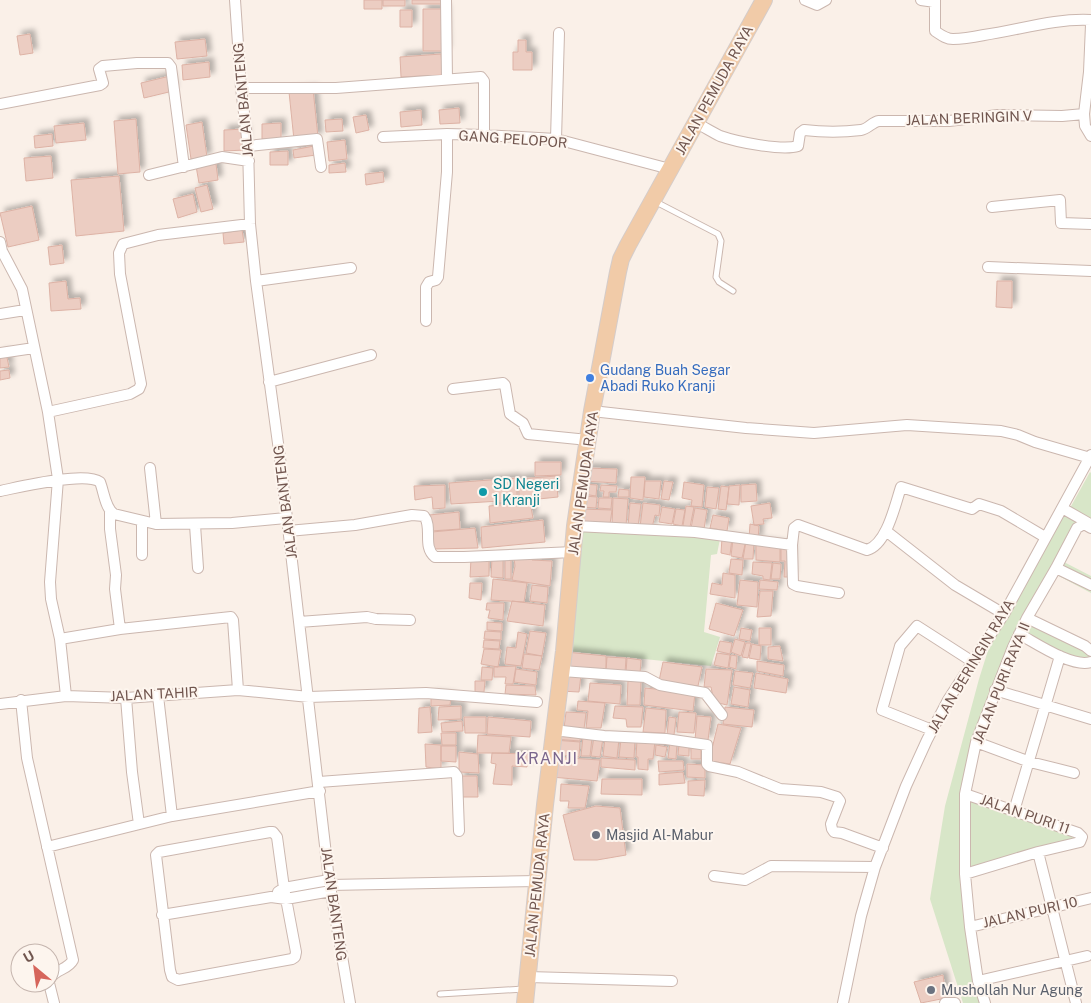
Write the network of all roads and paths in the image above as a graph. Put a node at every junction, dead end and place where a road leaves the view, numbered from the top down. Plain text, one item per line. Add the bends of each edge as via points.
1 (235, 0) edge
2 (446, 0) edge
3 (764, 0) edge
4 (805, 0) edge
5 (826, 0) edge
6 (921, 0) edge
7 (935, 1) edge
8 (1091, 20) edge
9 (1091, 25) edge
10 (559, 33) dead end
11 (447, 79) junction
12 (242, 88) junction
13 (0, 104) edge
14 (1084, 114) junction
15 (696, 123) junction
16 (447, 134) junction
17 (484, 134) junction
18 (1091, 136) edge
19 (383, 137) dead end
20 (556, 139) junction
21 (248, 146) junction
22 (249, 161) junction
23 (184, 167) junction
24 (321, 167) dead end
25 (670, 169) junction
26 (149, 175) dead end
27 (652, 200) junction
28 (992, 207) dead end
29 (250, 224) junction
30 (1091, 224) edge
31 (1, 248) edge
32 (988, 267) dead end
33 (352, 268) dead end
34 (1091, 271) edge
35 (256, 280) junction
36 (733, 291) dead end
37 (25, 310) junction
38 (0, 314) edge
39 (426, 321) dead end
40 (34, 348) junction
41 (0, 353) edge
42 (371, 355) dead end
43 (269, 382) junction
44 (453, 389) dead end
45 (592, 411) junction
46 (48, 412) junction
47 (588, 440) junction
48 (1090, 456) edge
49 (150, 468) dead end
50 (58, 479) junction
51 (0, 491) edge
52 (1062, 508) junction
53 (110, 511) junction
54 (286, 518) junction
55 (142, 521) junction
56 (156, 524) junction
57 (196, 525) junction
58 (575, 526) junction
59 (1087, 526) edge
60 (886, 531) junction
61 (288, 532) junction
62 (1045, 538) junction
63 (792, 545) junction
64 (573, 552) junction
65 (142, 555) dead end
66 (198, 568) dead end
67 (1056, 568) junction
68 (1091, 585) edge
69 (839, 593) dead end
70 (1004, 614) junction
71 (1027, 618) junction
72 (410, 620) dead end
73 (299, 622) junction
74 (120, 628) junction
75 (1019, 634) junction
76 (60, 639) junction
77 (1091, 651) edge
78 (1060, 656) junction
79 (973, 662) junction
80 (1091, 662) edge
81 (562, 672) junction
82 (238, 690) junction
83 (995, 690) junction
84 (66, 696) junction
85 (158, 696) junction
86 (309, 697) junction
87 (126, 698) junction
88 (21, 700) junction
89 (537, 702) dead end
90 (0, 704) edge
91 (1046, 706) junction
92 (722, 715) dead end
93 (1091, 719) edge
94 (554, 730) junction
95 (932, 730) junction
96 (976, 742) junction
97 (1030, 762) junction
98 (1074, 773) dead end
99 (319, 787) junction
100 (965, 794) junction
101 (1014, 811) junction
102 (172, 816) junction
103 (139, 824) junction
104 (459, 830) dead end
105 (48, 847) junction
106 (883, 848) junction
107 (1038, 852) junction
108 (875, 867) junction
109 (965, 874) junction
110 (714, 876) dead end
111 (538, 881) junction
112 (330, 885) junction
113 (284, 888) junction
114 (271, 896) junction
115 (1091, 898) edge
116 (286, 899) junction
117 (1051, 908) junction
118 (162, 915) junction
119 (970, 927) junction
120 (1087, 956) dead end
121 (1064, 961) junction
122 (60, 970) edge
123 (672, 981) dead end
124 (978, 981) junction
125 (527, 990) edge
126 (440, 994) dead end
127 (350, 1003) edge
128 (843, 1003) edge
129 (985, 1003) edge
130 (1076, 1003) edge

1 - 12 street, JALAN BANTENG
2 - 11 street
3 - 15 main road, JALAN PEMUDA RAYA
4 - 5 street via 817,6
6 - 7 street
7 - 8 street via 935,31 956,39 1035,25
9 - 14 street
10 - 20 street
11 - 12 street via 336,88
11 - 17 street via 483,78
12 - 21 street, JALAN BANTENG
13 - 23 street via 100,85 102,67 168,63
14 - 15 street, JALAN BERINGIN V via 998,115 949,121 879,120 864,130 804,130 800,133 798,146 785,148 720,136
14 - 18 street via 1085,126
15 - 25 main road, JALAN PEMUDA RAYA
16 - 17 street, GANG PELOPOR
16 - 19 street, GANG PELOPOR
16 - 39 street via 438,277 426,287
17 - 20 street, GANG PELOPOR
20 - 25 street, GANG PELOPOR
21 - 22 street, JALAN BANTENG
21 - 24 street via 317,139
22 - 23 street via 222,158
22 - 29 street, JALAN BANTENG
23 - 26 street
25 - 27 main road, JALAN PEMUDA RAYA
27 - 36 lane via 718,234 721,241 716,277
27 - 45 main road, JALAN PEMUDA RAYA via 621,259
28 - 30 street via 1060,200 1061,223
29 - 35 street, JALAN BANTENG
29 - 46 street via 158,235 123,244 119,252 120,274 141,384 139,389 130,394
31 - 37 street via 22,289
32 - 34 street
33 - 35 street
35 - 43 street, JALAN BANTENG
37 - 38 street
37 - 40 street
40 - 41 street
40 - 46 street
42 - 43 street
43 - 54 street, JALAN BANTENG
44 - 47 street via 503,383 510,414 523,423 528,434
45 - 47 main road, JALAN PEMUDA RAYA
45 - 48 street via 814,433 906,425 1001,431
46 - 50 street
47 - 58 main road, JALAN PEMUDA RAYA
48 - 52 street, JALAN BERINGIN RAYA
49 - 56 street
50 - 51 street
50 - 53 street via 97,479
50 - 76 street via 50,582
52 - 59 street
52 - 62 street, JALAN BERINGIN RAYA
53 - 55 street
53 - 74 street
54 - 57 street
54 - 61 street, JALAN BANTENG
55 - 56 street
55 - 65 street
56 - 57 street
57 - 66 street
58 - 63 street via 695,532
58 - 64 main road, JALAN PEMUDA RAYA
59 - 67 street, JALAN PURI RAYA II via 1077,528
60 - 62 street via 902,487 972,508 979,504 1001,511
60 - 63 street via 867,550 796,525
60 - 70 street via 955,585
61 - 64 street via 424,516 428,522 429,550 435,557
61 - 73 street, JALAN BANTENG
62 - 70 street, JALAN BERINGIN RAYA
63 - 69 street via 793,584
64 - 81 main road, JALAN PEMUDA RAYA
67 - 68 street
67 - 71 street, JALAN PURI RAYA II
70 - 79 street, JALAN BERINGIN RAYA
71 - 75 street, JALAN PURI RAYA II
71 - 77 street
72 - 73 street via 367,617
73 - 86 street, JALAN BANTENG
74 - 76 street
74 - 82 street via 231,617
75 - 78 street
75 - 83 street, JALAN PURI RAYA II
76 - 84 street
78 - 80 street via 1085,664
78 - 91 street
79 - 95 street, JALAN BERINGIN RAYA
79 - 95 street via 917,626 900,646 882,710
81 - 92 street via 645,677 660,685 705,693
81 - 94 main road, JALAN PEMUDA RAYA
82 - 85 street, JALAN TAHIR
82 - 86 street, JALAN TAHIR
83 - 91 street
83 - 96 street, JALAN PURI RAYA II
84 - 87 street, JALAN TAHIR
84 - 88 street, JALAN TAHIR
85 - 87 street, JALAN TAHIR
85 - 102 street
86 - 89 street, JALAN TAHIR via 426,693
86 - 99 street, JALAN BANTENG
87 - 103 street
88 - 90 street, JALAN TAHIR
88 - 105 street via 27,758
91 - 93 street
91 - 97 street
94 - 106 street via 707,745 709,766 738,772 780,789 821,792 837,797 840,801 831,824 834,832
94 - 111 main road, JALAN PEMUDA RAYA
95 - 106 street, JALAN BERINGIN RAYA via 906,786
96 - 97 street
96 - 100 street, JALAN PURI RAYA II
97 - 98 street
97 - 101 street
99 - 102 street
99 - 104 street via 454,772 457,776
99 - 112 street, JALAN BANTENG
100 - 101 street, JALAN PURI 11
100 - 109 street, JALAN PURI RAYA II
101 - 107 street, JALAN PURI 11 via 1081,834 1080,842
102 - 103 street
103 - 105 street
105 - 122 street via 73,960
106 - 108 street, JALAN BERINGIN RAYA
107 - 109 street
107 - 117 street
108 - 110 street via 771,866 745,880
108 - 128 street, JALAN BERINGIN RAYA
109 - 119 street, JALAN PURI RAYA II
111 - 112 street
111 - 125 main road, JALAN PEMUDA RAYA
112 - 113 street
112 - 116 street
112 - 127 street, JALAN BANTENG
113 - 114 street
113 - 116 street
113 - 118 street via 277,837 273,832 159,852 155,859
114 - 116 street
114 - 118 street
115 - 117 street, JALAN PURI 10
116 - 118 street via 295,957 178,980 170,970
117 - 119 street, JALAN PURI 10
117 - 121 street
119 - 124 street, JALAN PURI RAYA II
120 - 121 street
121 - 124 street
121 - 130 street
123 - 125 street
124 - 129 street, JALAN PURI RAYA II
125 - 126 lane

